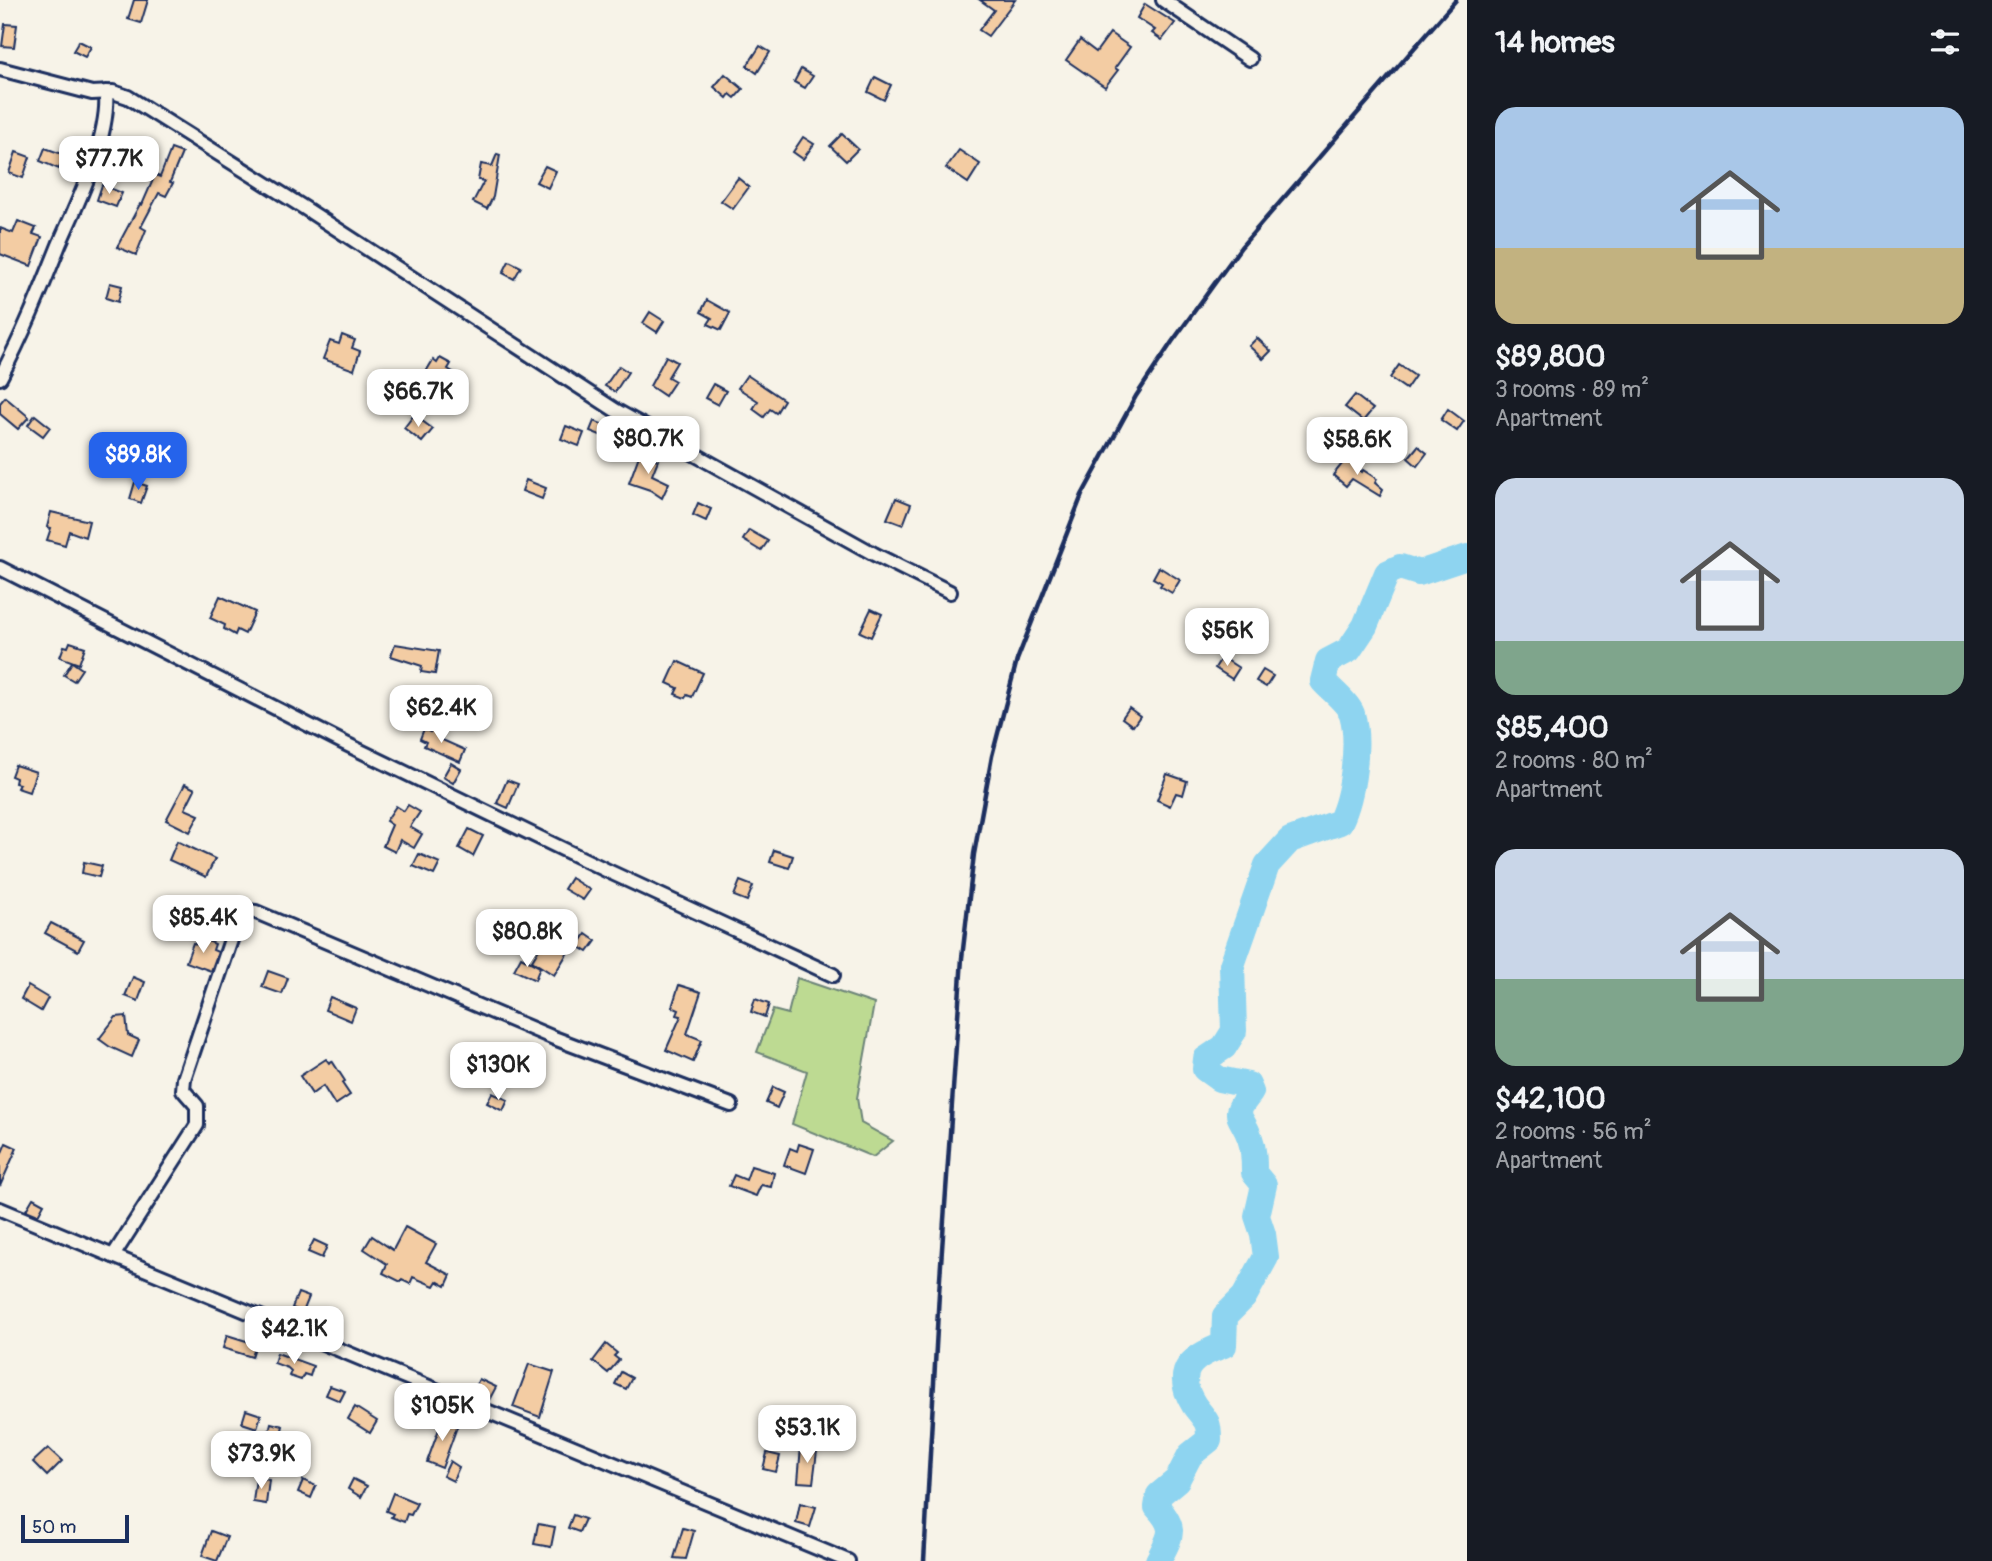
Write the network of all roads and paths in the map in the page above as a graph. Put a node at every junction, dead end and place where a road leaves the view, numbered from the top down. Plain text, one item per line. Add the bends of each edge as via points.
1 (1163, 0) edge
2 (1250, 59) dead end
3 (0, 69) edge
4 (106, 92) junction
5 (0, 378) edge
6 (0, 568) edge
7 (950, 592) dead end
8 (833, 975) dead end
9 (731, 1105) dead end
10 (0, 1209) edge
11 (113, 1256) junction
12 (848, 1561) edge

1 - 2 street
3 - 4 street via 92,93
4 - 5 street via 102,133 85,185
4 - 7 street via 128,97 615,410
6 - 8 street via 597,866
9 - 11 street via 245,911 184,1079 183,1090 197,1106 197,1125
10 - 11 street
11 - 12 street

